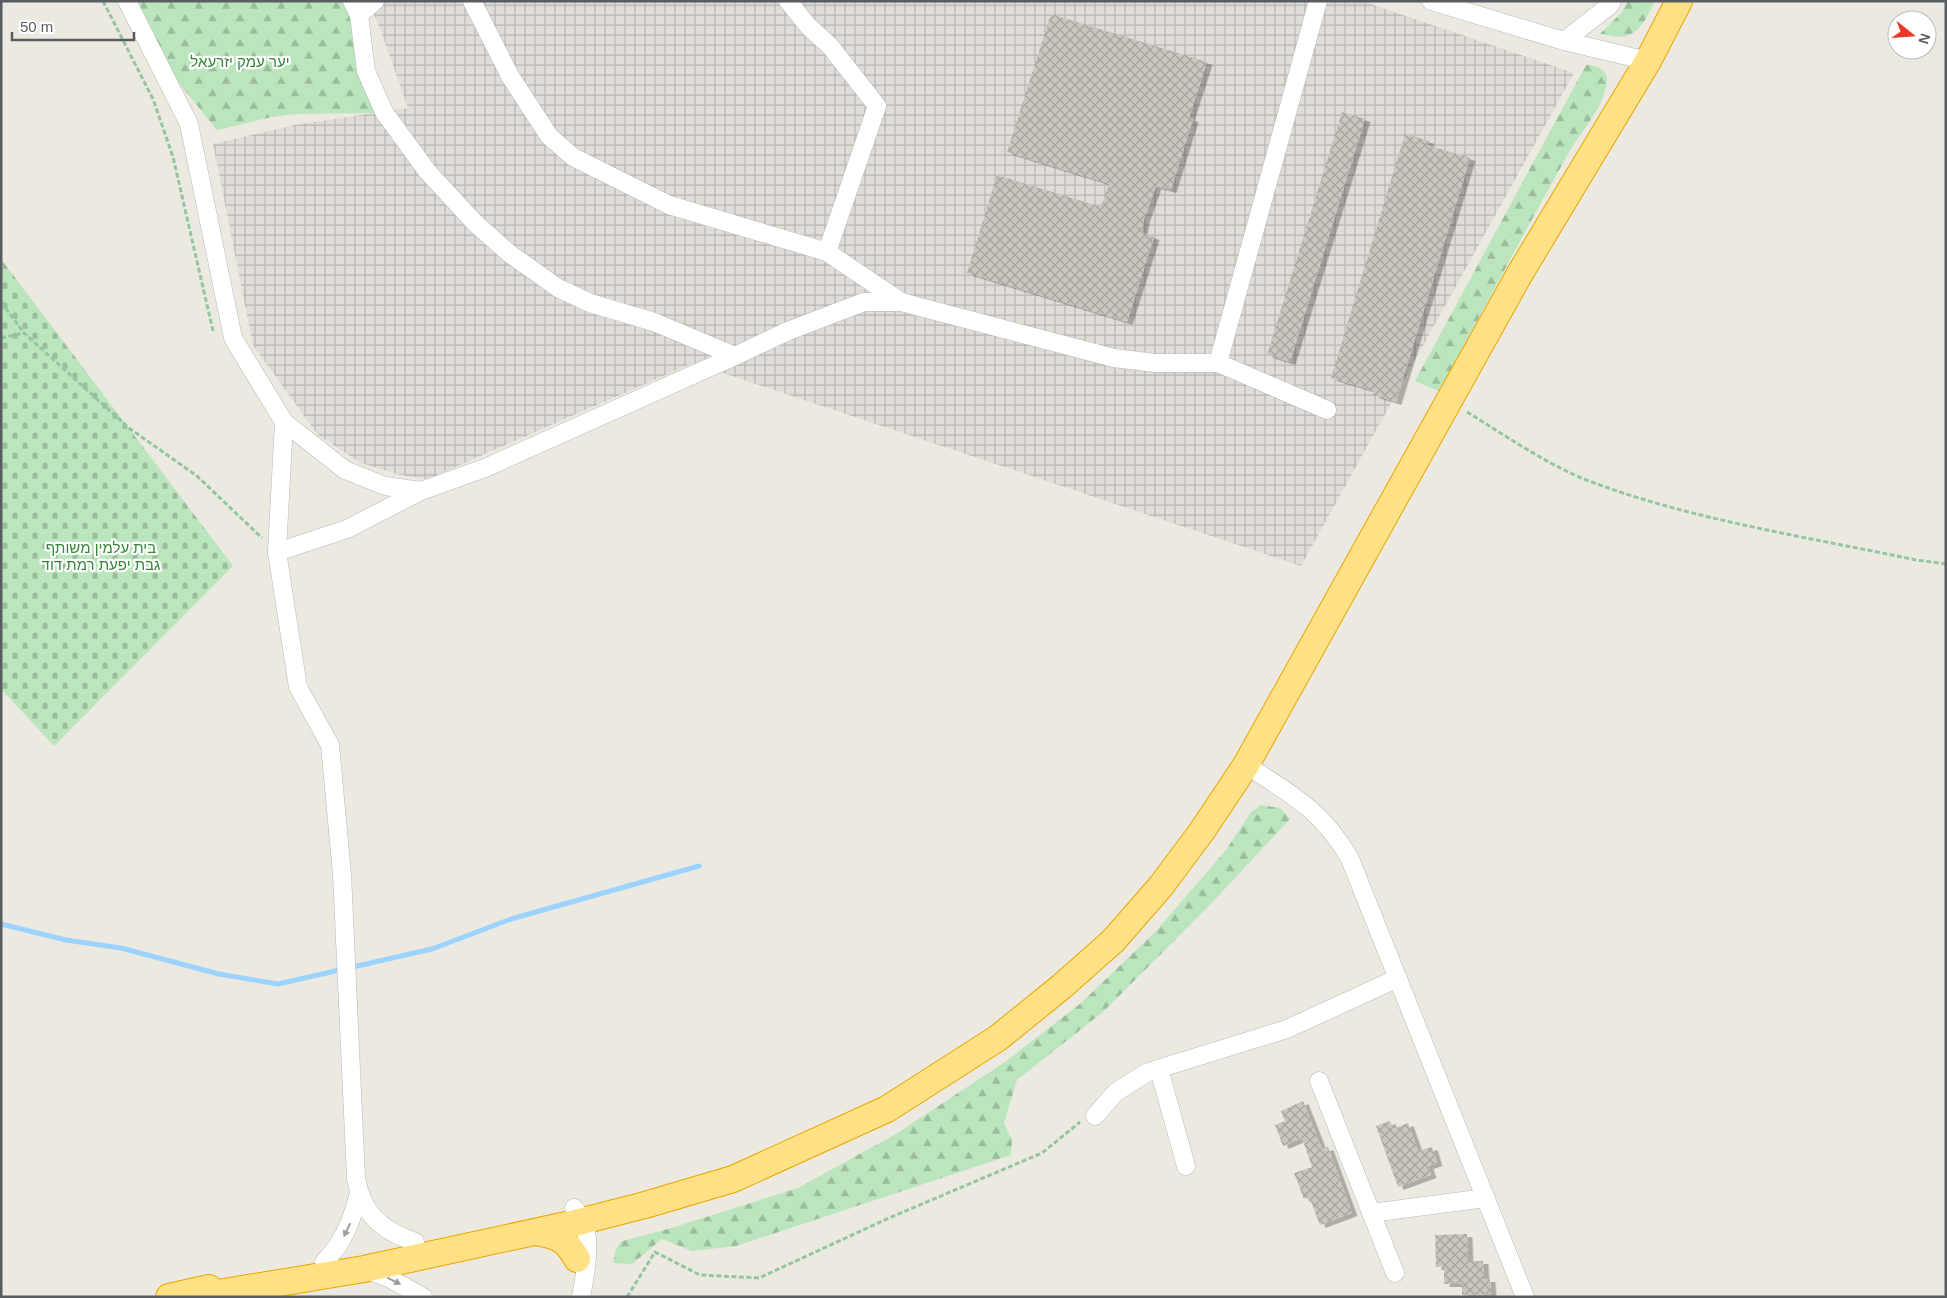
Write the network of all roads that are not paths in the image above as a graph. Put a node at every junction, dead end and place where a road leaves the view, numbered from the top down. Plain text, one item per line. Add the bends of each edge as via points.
1 (128, 1) edge
2 (375, 1) edge
3 (472, 1) edge
4 (788, 1) edge
5 (1318, 1) edge
6 (1431, 1) edge
7 (1612, 1) edge
8 (1679, 1) edge
9 (356, 8) edge
10 (1564, 41) junction
11 (1648, 62) junction
12 (827, 252) junction
13 (901, 302) junction
14 (735, 356) junction
15 (1218, 363) junction
16 (1327, 410) dead end
17 (284, 422) junction
18 (421, 491) junction
19 (277, 552) junction
20 (1246, 765) junction
21 (1398, 978) junction
22 (1159, 1069) junction
23 (1319, 1081) dead end
24 (1095, 1116) road end
25 (826, 1137) junction
26 (1186, 1166) dead end
27 (359, 1193) junction
28 (1486, 1198) junction
29 (1371, 1213) junction
30 (610, 1214) junction
31 (576, 1218) junction
32 (536, 1232) junction
33 (415, 1242) junction
34 (582, 1255) junction
35 (324, 1262) junction
36 (364, 1269) junction
37 (1395, 1273) dead end
38 (169, 1297) edge
39 (194, 1297) edge
40 (423, 1297) edge
41 (581, 1297) edge
42 (1525, 1297) edge

1 - 17 street via 189,124 233,338
2 - 9 street
3 - 12 street via 510,76 549,136 573,157 669,205
4 - 12 street via 830,46 877,106
5 - 15 street
6 - 10 street
7 - 10 street
8 - 11 highway
9 - 14 street via 366,71 384,112 427,171 475,222 510,254 558,288 590,303 654,322
10 - 11 street
11 - 20 highway via 1518,274
12 - 13 street
13 - 14 street via 864,302 788,331
13 - 15 street via 1114,358 1155,363
14 - 18 street via 485,468
15 - 16 street
17 - 18 street via 344,470 385,486
17 - 19 street
18 - 19 street via 347,529
19 - 27 street via 298,687 330,745 342,874
20 - 21 street via 1310,808 1339,840
20 - 25 highway via 1161,886 1113,941 1069,981 998,1038 940,1077 887,1109
21 - 22 street via 1287,1029
21 - 28 street
22 - 24 street via 1125,1085
22 - 26 street
23 - 29 street
25 - 30 highway via 733,1178
25 - 31 highway
27 - 33 street via 380,1225 396,1236
27 -> 35 street via 343,1239
28 - 29 street
28 - 42 street
29 - 37 street
30 - 31 highway
30 - 34 highway via 596,1230
31 - 32 highway
31 - 33 highway
31 - 34 street
32 - 34 highway via 559,1237
32 - 36 highway
33 - 35 highway
34 - 41 street
35 - 38 highway
36 - 39 highway
36 -> 40 street via 389,1278

